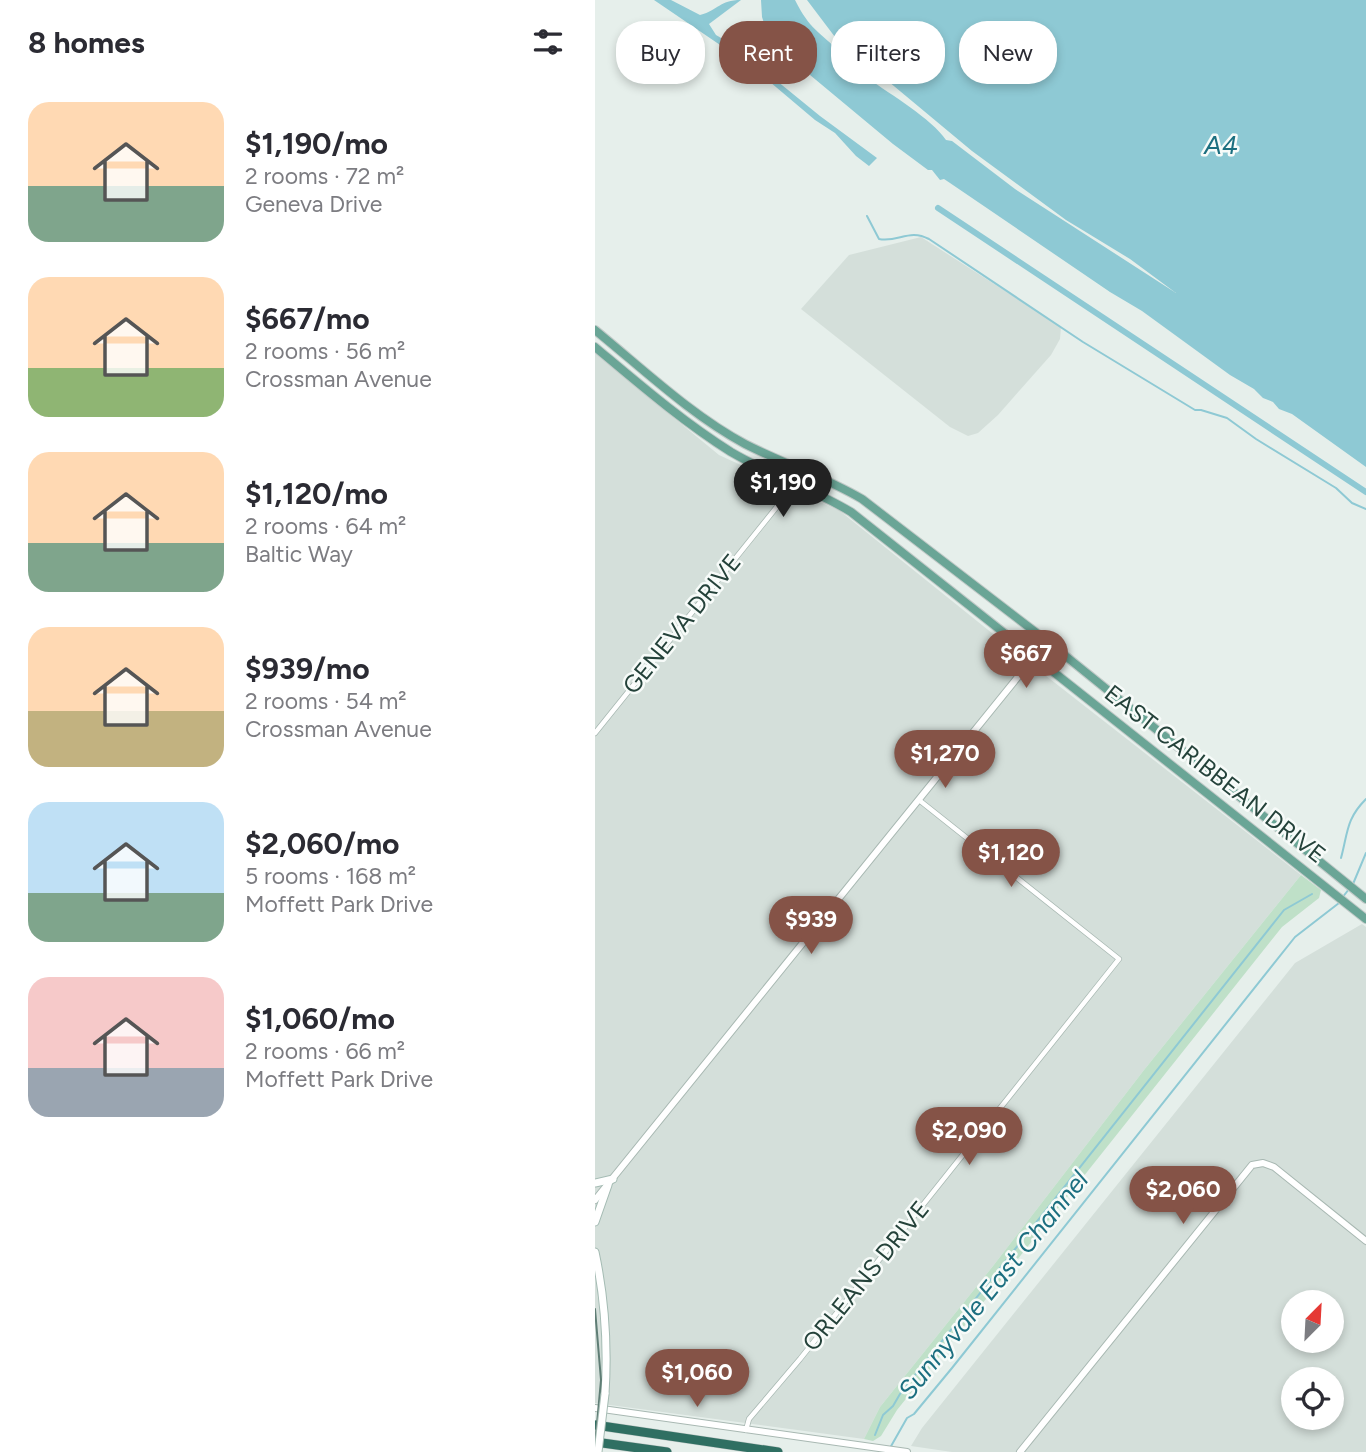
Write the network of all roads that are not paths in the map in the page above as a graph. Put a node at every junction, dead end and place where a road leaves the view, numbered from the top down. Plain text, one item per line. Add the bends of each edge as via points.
1 (595, 330) edge
2 (595, 347) edge
3 (796, 482) junction
4 (1047, 641) junction
5 (1035, 657) junction
6 (595, 733) edge
7 (919, 800) junction
8 (1366, 898) edge
9 (1366, 919) edge
10 (611, 1182) junction
11 (595, 1183) edge
12 (595, 1200) edge
13 (595, 1222) edge
14 (1366, 1241) edge
15 (595, 1252) edge
16 (595, 1408) edge
17 (595, 1425) edge
18 (746, 1430) junction
19 (595, 1442) edge
20 (1021, 1451) edge
21 (599, 1452) edge
22 (667, 1452) edge
23 (778, 1452) edge
24 (904, 1452) edge

1 - 4 main road, EAST CARIBBEAN DRIVE via 724,431 862,499
2 - 3 main road, EAST CARIBBEAN DRIVE via 713,440 755,466
3 - 5 main road, EAST CARIBBEAN DRIVE via 851,512
3 - 6 street, GENEVA DRIVE
4 - 5 street
4 - 8 main road, EAST CARIBBEAN DRIVE
5 - 7 street
5 - 9 main road, EAST CARIBBEAN DRIVE
7 - 10 street
7 - 18 street, ORLEANS DRIVE via 1119,959 749,1419
10 - 11 main road
10 - 12 street
10 - 13 main road
14 - 20 street via 1274,1167 1252,1166
15 - 21 main road, bridge via 606,1336
16 - 18 street
17 - 23 highway
18 - 24 street
19 - 22 highway

